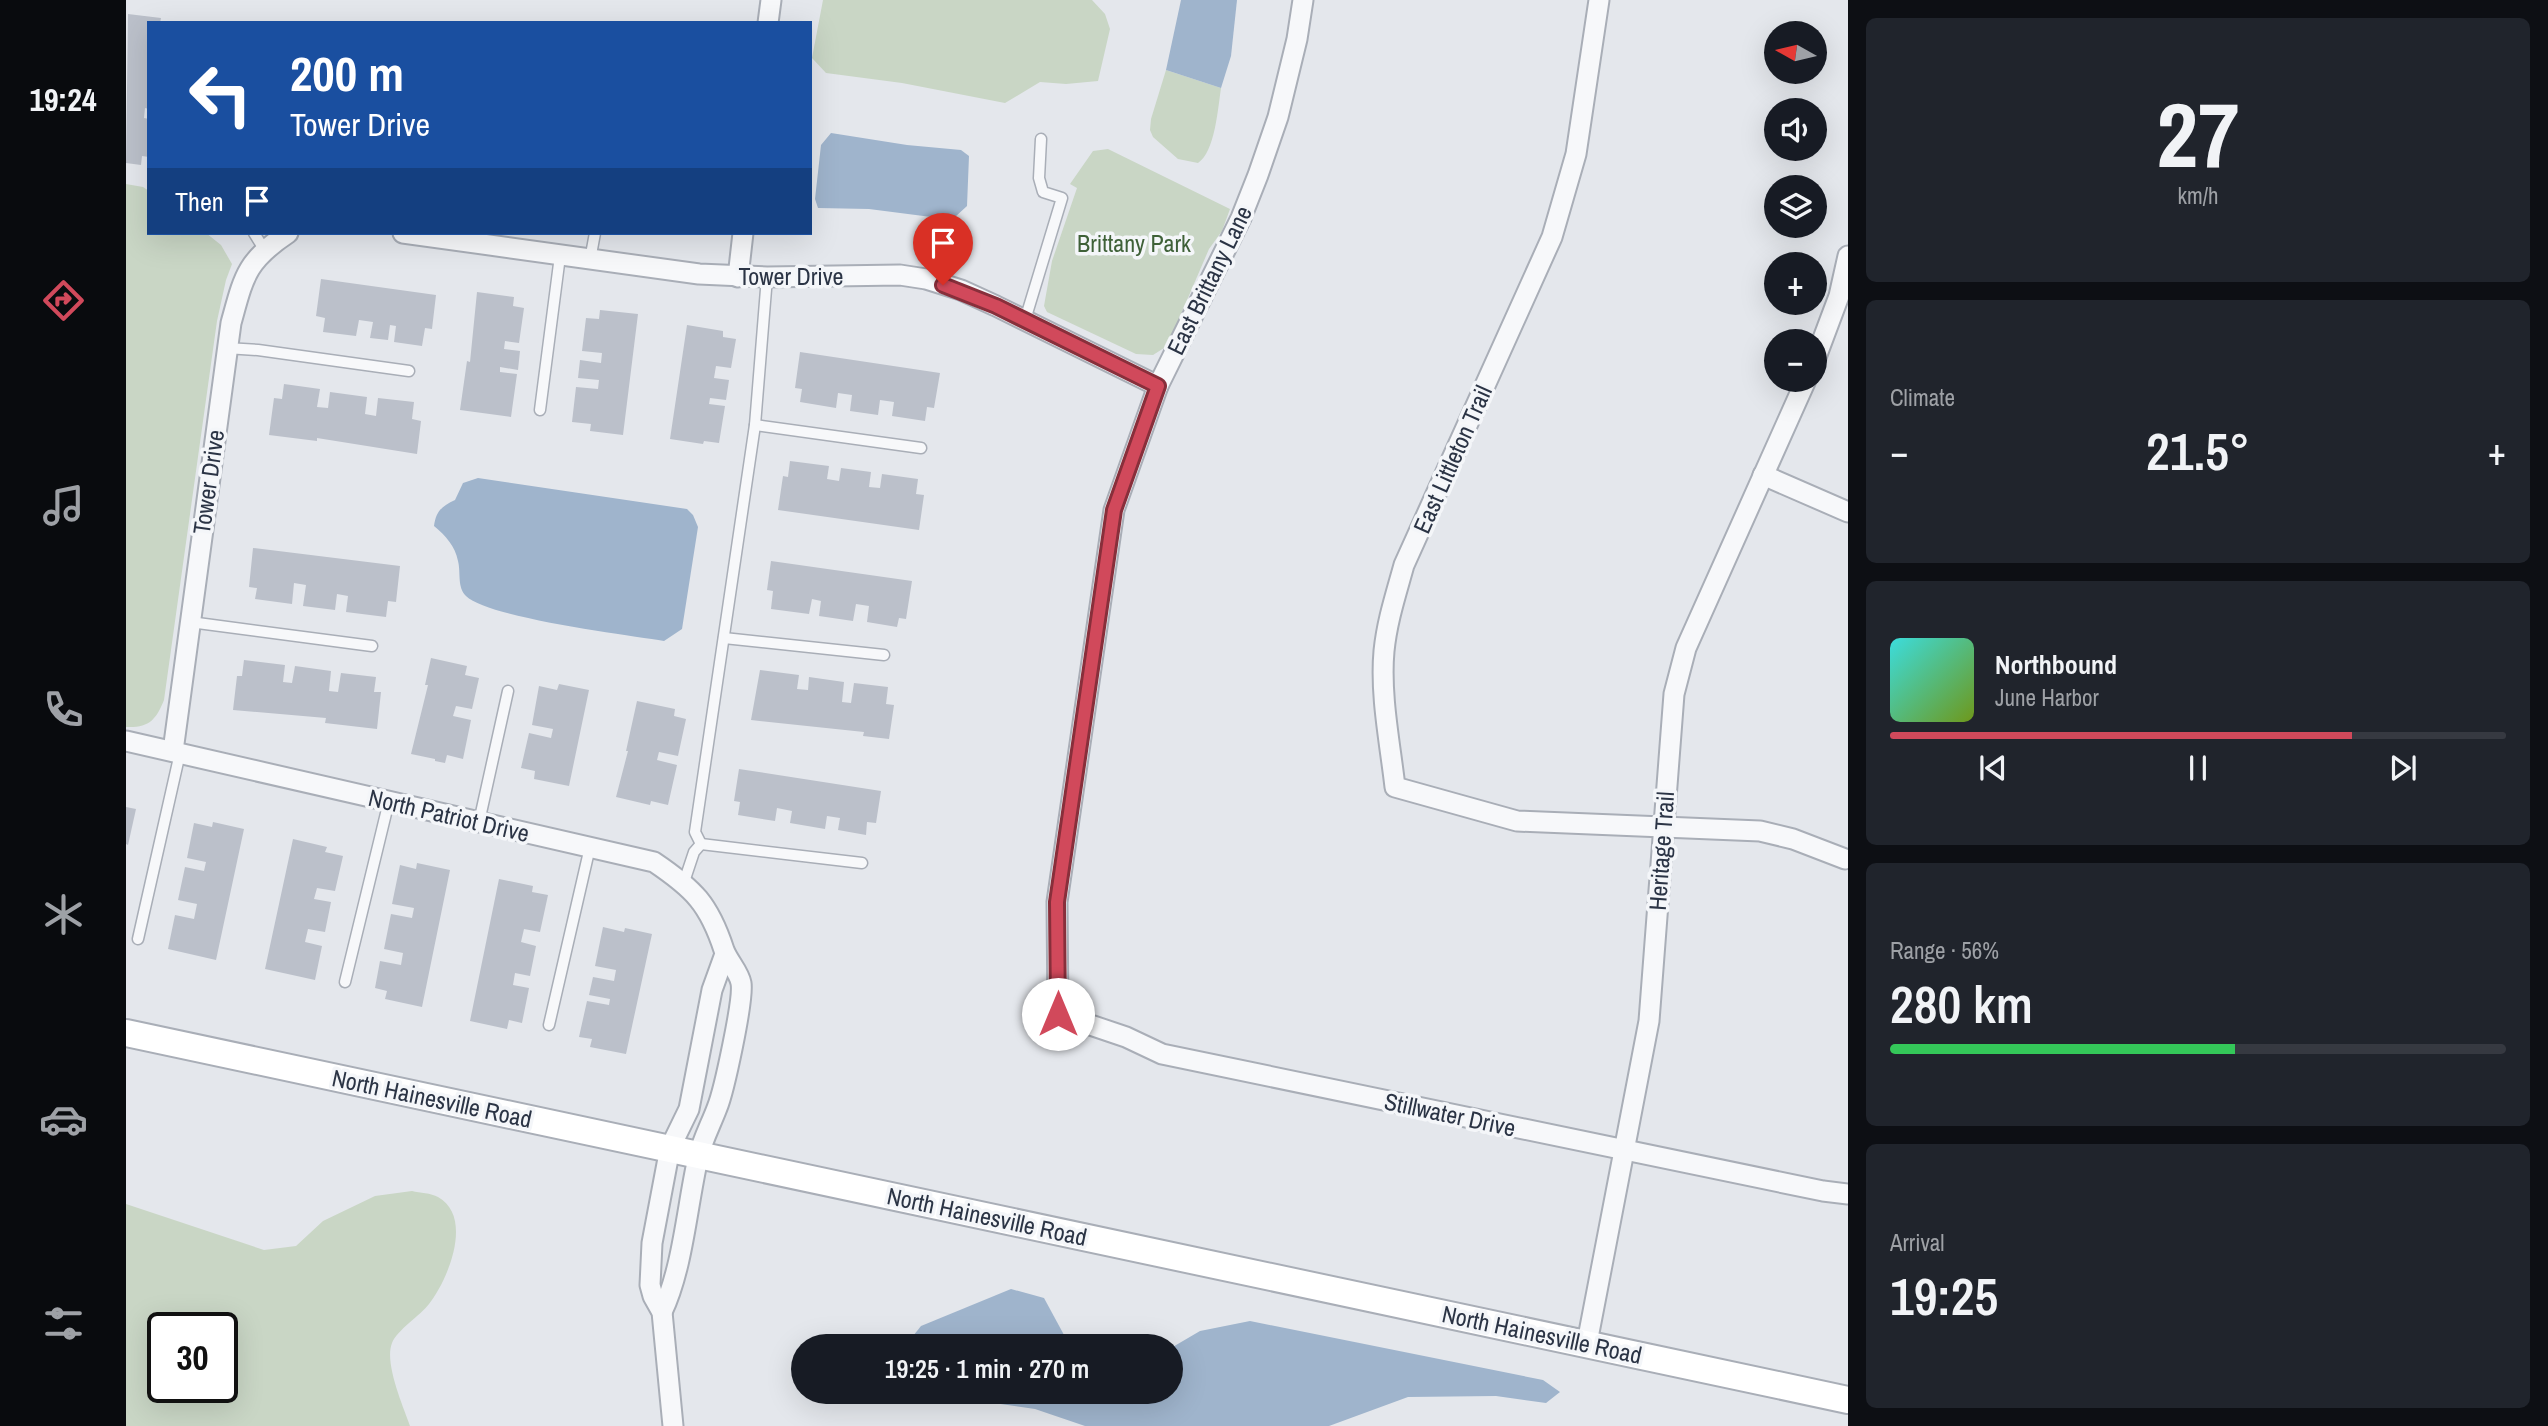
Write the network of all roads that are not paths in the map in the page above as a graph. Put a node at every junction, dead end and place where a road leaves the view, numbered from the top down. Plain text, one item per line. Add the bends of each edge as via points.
1 (771, 0) edge
2 (1303, 0) edge
3 (1599, 0) edge
4 (768, 21) edge
5 (1041, 139) dead end
6 (281, 235) edge
7 (417, 235) edge
8 (595, 235) edge
9 (743, 235) edge
10 (259, 241) edge
11 (560, 256) junction
12 (1848, 256) edge
13 (590, 260) junction
14 (738, 277) junction
15 (767, 277) junction
16 (1026, 320) junction
17 (1827, 329) edge
18 (226, 348) junction
19 (409, 372) dead end
20 (1158, 386) junction
21 (1801, 392) edge
22 (540, 410) dead end
23 (755, 425) junction
24 (921, 448) dead end
25 (1763, 475) junction
26 (1848, 512) edge
27 (190, 622) junction
28 (724, 638) junction
29 (372, 646) dead end
30 (884, 655) dead end
31 (508, 691) dead end
32 (126, 741) edge
33 (176, 752) junction
34 (388, 801) junction
35 (479, 822) junction
36 (1662, 827) junction
37 (701, 844) junction
38 (590, 847) junction
39 (1845, 859) dead end
40 (862, 863) dead end
41 (684, 882) junction
42 (138, 939) dead end
43 (725, 954) junction
44 (345, 982) dead end
45 (1058, 1014) joint
46 (549, 1025) dead end
47 (126, 1033) edge
48 (670, 1148) junction
49 (1625, 1150) junction
50 (699, 1154) junction
51 (1848, 1194) edge
52 (662, 1312) junction
53 (1587, 1343) junction
54 (1848, 1400) edge
55 (673, 1426) edge

1 - 4 street
2 - 20 street, East Brittany Lane via 1278,117 1258,175
3 - 36 street, East Littleton Trail via 1576,154 1552,237 1404,565 1384,653 1385,704 1395,787 1517,821
5 - 16 lane via 1038,178 1043,192 1062,198
6 - 10 street, Tower Drive
7 - 11 street, Tower Drive
8 - 13 lane
9 - 14 street
10 - 18 street, Tower Drive via 243,277
11 - 13 street, Tower Drive
11 - 22 lane
12 - 17 street
13 - 14 street, Tower Drive
14 - 15 street, Tower Drive
15 - 16 street, Tower Drive via 900,275 926,279
15 - 23 lane
16 - 20 street, Tower Drive
18 - 19 lane
18 - 27 street, Tower Drive
20 - 45 street, East Brittany Lane via 1114,510 1057,902
21 - 25 street, Heritage Trail
23 - 24 lane
23 - 28 lane
25 - 26 street
25 - 36 street, Heritage Trail via 1686,648 1674,694
27 - 29 lane
27 - 33 street, Tower Drive
28 - 30 lane
28 - 37 lane via 695,832
31 - 35 lane
32 - 33 street, North Patriot Drive
33 - 34 street, North Patriot Drive
33 - 42 lane
34 - 35 street, North Patriot Drive
34 - 44 lane
35 - 38 street, North Patriot Drive
36 - 39 street via 1759,831
36 - 49 street, Heritage Trail via 1649,1021
37 - 40 lane
37 - 41 lane
38 - 41 street, North Patriot Drive via 654,862
38 - 46 lane
41 - 43 street, North Patriot Drive via 718,927
43 - 48 street via 712,990 689,1109
43 - 50 street, North Patriot Drive via 741,983 738,1017 718,1107
45 - 49 street, Stillwater Drive via 1162,1054
47 - 48 main road, North Hainesville Road
48 - 50 main road, North Hainesville Road
48 - 52 street via 652,1243 653,1296
49 - 51 street, Stillwater Drive
49 - 53 street, Heritage Trail
50 - 52 street, North Patriot Drive via 672,1288
50 - 53 main road, North Hainesville Road
52 - 55 street
53 - 54 main road, North Hainesville Road

